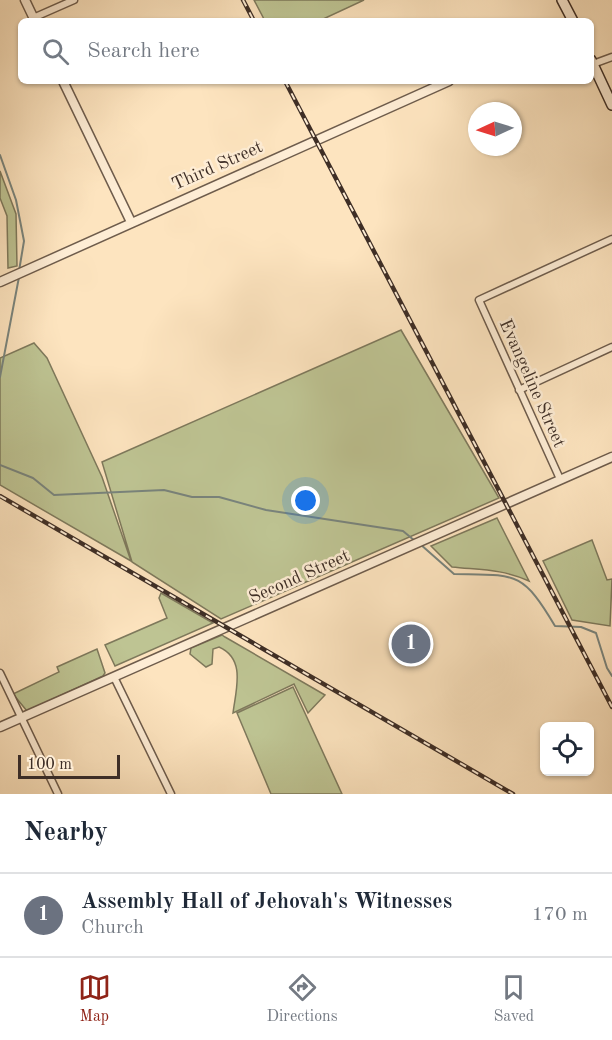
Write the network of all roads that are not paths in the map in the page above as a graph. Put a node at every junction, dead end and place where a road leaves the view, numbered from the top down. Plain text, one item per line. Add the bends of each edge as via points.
1 (25, 0) edge
2 (74, 0) edge
3 (562, 0) edge
4 (34, 18) edge
5 (36, 18) edge
6 (571, 18) edge
7 (612, 57) edge
8 (594, 62) edge
9 (594, 66) edge
10 (64, 84) edge
11 (442, 84) edge
12 (612, 105) edge
13 (131, 222) junction
14 (612, 239) edge
15 (0, 282) edge
16 (612, 347) edge
17 (519, 390) junction
18 (612, 457) edge
19 (560, 479) junction
20 (0, 673) edge
21 (114, 677) junction
22 (21, 717) junction
23 (0, 727) edge
24 (58, 794) edge
25 (171, 794) edge

1 - 4 street
2 - 5 street
3 - 6 main road
7 - 8 street
9 - 12 main road
10 - 13 street
11 - 13 street, Third Street
13 - 15 street, Third Street
14 - 17 street, Evangeline Street via 479,300
16 - 17 street
17 - 19 street, Evangeline Street
18 - 19 street, Second Street
19 - 21 street, Second Street
20 - 22 street
21 - 22 street, Second Street
21 - 25 street
22 - 23 street, Second Street
22 - 24 street

